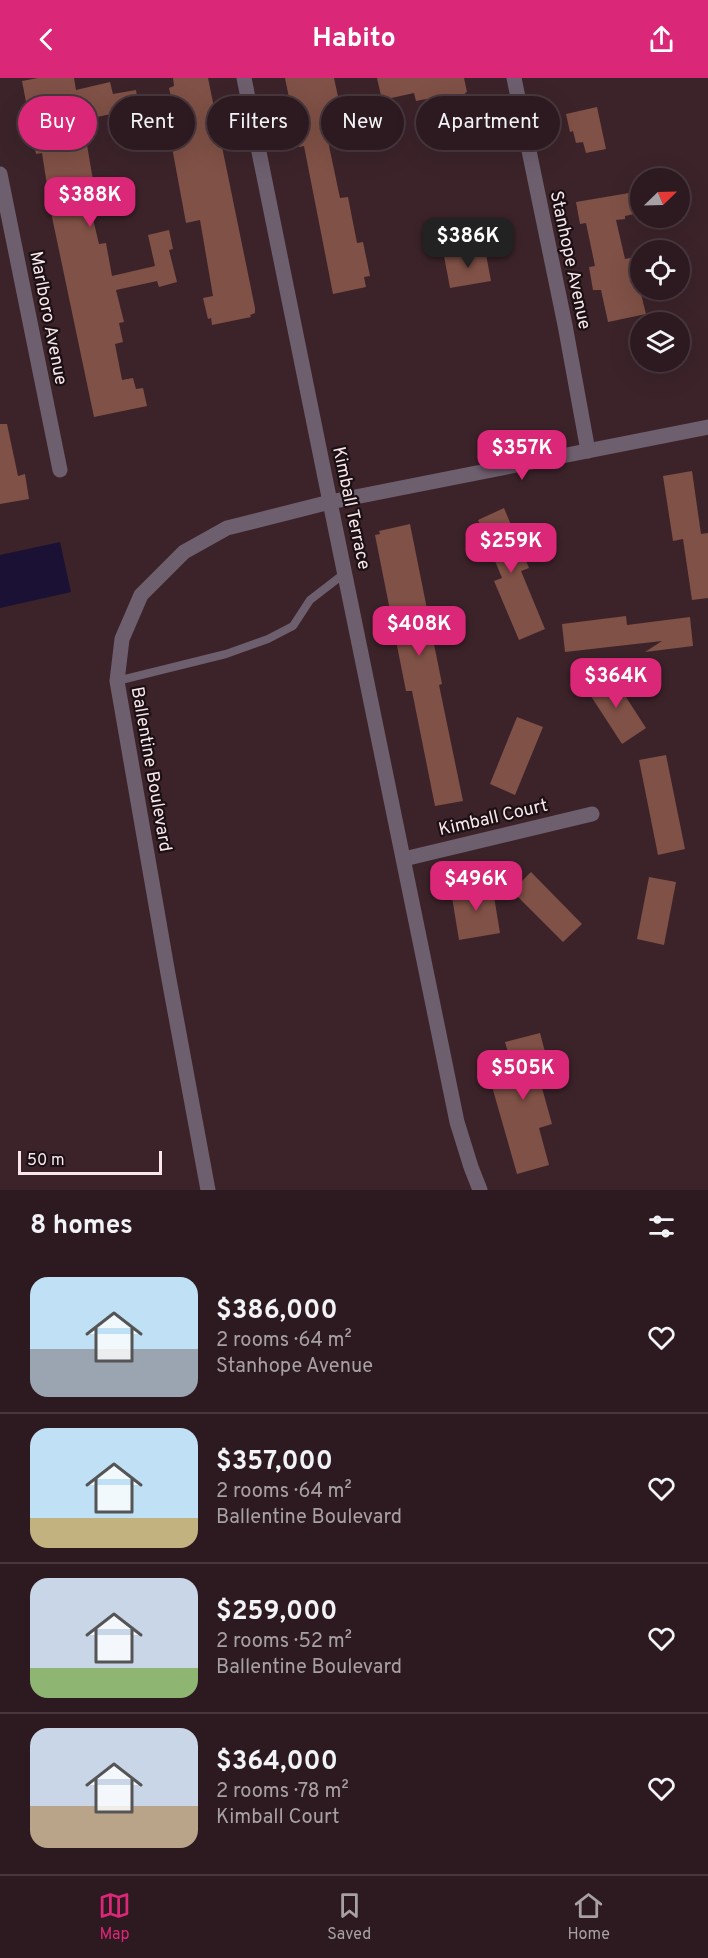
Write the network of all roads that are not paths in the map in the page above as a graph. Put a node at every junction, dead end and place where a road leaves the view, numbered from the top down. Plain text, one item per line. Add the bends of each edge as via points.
1 (244, 78) edge
2 (514, 78) edge
3 (0, 174) edge
4 (708, 427) edge
5 (588, 451) junction
6 (60, 470) dead end
7 (330, 502) junction
8 (345, 573) junction
9 (117, 681) junction
10 (592, 814) dead end
11 (404, 859) junction
12 (208, 1190) edge
13 (480, 1190) edge

1 - 7 street, Kimball Terrace
2 - 5 street, Stanhope Avenue
3 - 6 street, Marlboro Avenue
4 - 5 street, Ballentine Boulevard
5 - 7 street, Ballentine Boulevard
7 - 8 street, Kimball Terrace
7 - 9 street, Ballentine Boulevard via 227,528 184,552 141,595 122,639
8 - 9 lane via 310,600 293,626 268,639 226,654
8 - 11 street, Kimball Terrace
9 - 12 street, Ballentine Boulevard
10 - 11 street, Kimball Court
11 - 13 street, Kimball Terrace via 457,1122

